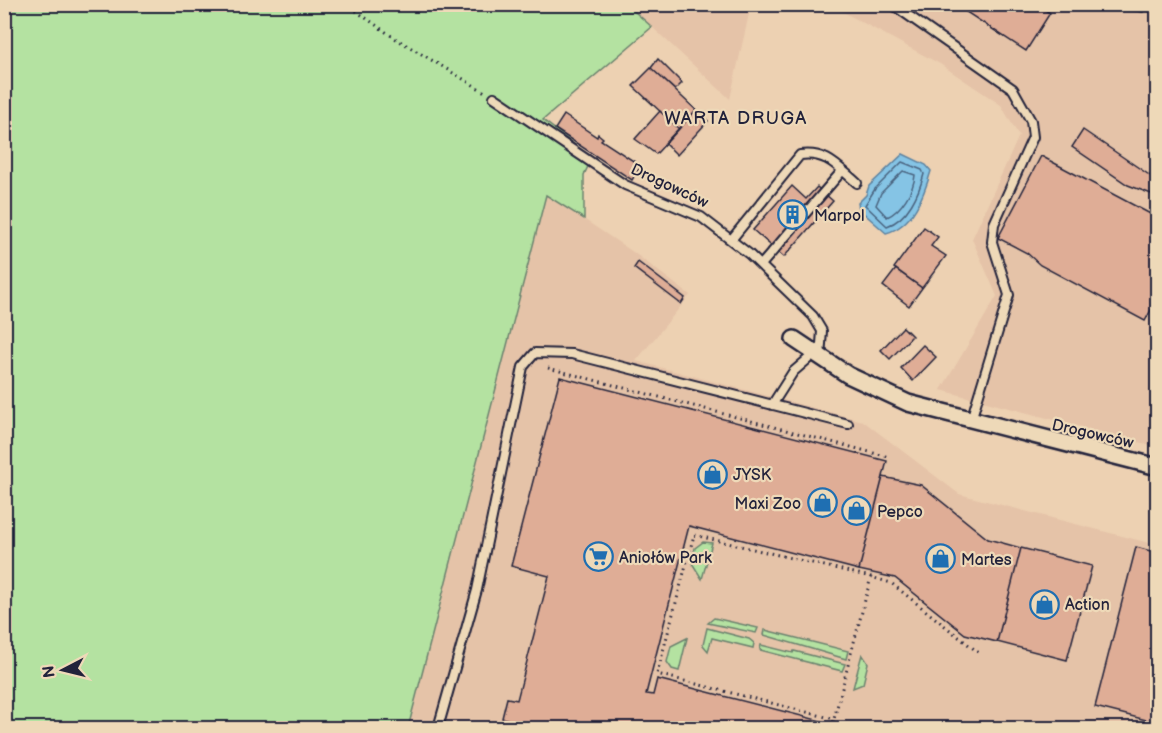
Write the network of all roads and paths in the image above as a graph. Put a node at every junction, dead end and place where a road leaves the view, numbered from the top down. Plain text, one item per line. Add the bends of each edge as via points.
1 (346, 4) edge
2 (892, 4) edge
3 (494, 98) joint
4 (842, 171) junction
5 (857, 183) dead end
6 (731, 240) junction
7 (761, 265) junction
8 (794, 339) dead end
9 (818, 355) junction
10 (525, 362) junction
11 (772, 405) junction
12 (971, 421) junction
13 (848, 424) dead end
14 (889, 457) dead end
15 (1158, 467) edge
16 (871, 578) junction
17 (979, 653) dead end
18 (834, 719) junction
19 (438, 729) edge
20 (832, 729) edge

1 - 3 path
2 - 12 lane via 1013,89 1031,121 1033,137 994,224 992,242 1009,295
3 - 6 lane, Drogowców via 625,185 701,217
4 - 5 lane
4 - 6 lane via 815,153 800,155
4 - 7 lane
6 - 7 lane, Drogowców
7 - 9 lane, Drogowców via 813,316 822,331
8 - 9 street, Drogowców
9 - 11 lane via 793,372
9 - 12 street, Drogowców via 848,375 908,404
10 - 11 lane via 535,353 572,354
10 - 14 path
10 - 19 lane via 477,590
11 - 13 lane
12 - 15 street, Drogowców
16 - 17 path via 891,583
16 - 18 path
16 - 18 path via 694,535 657,674
18 - 20 path

